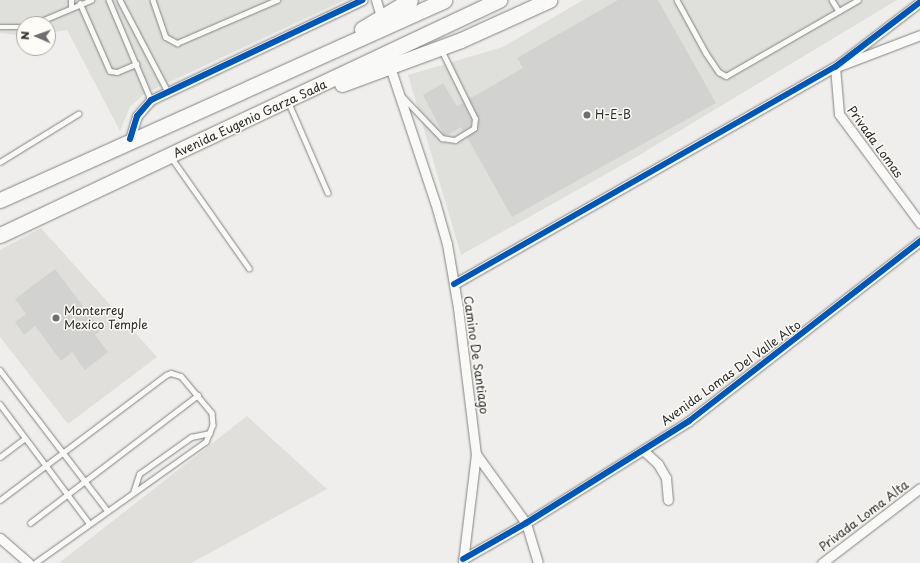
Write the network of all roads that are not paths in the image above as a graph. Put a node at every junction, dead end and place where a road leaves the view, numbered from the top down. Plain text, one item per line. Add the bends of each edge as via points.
1 (71, 0) edge
2 (91, 0) edge
3 (109, 0) edge
4 (120, 0) edge
5 (153, 0) edge
6 (277, 0) edge
7 (363, 0) edge
8 (376, 0) edge
9 (410, 0) edge
10 (444, 0) edge
11 (499, 0) edge
12 (549, 0) edge
13 (683, 0) edge
14 (832, 0) edge
15 (858, 0) edge
16 (677, 1) edge
17 (920, 2) edge
18 (80, 3) junction
19 (71, 8) junction
20 (839, 11) junction
21 (52, 16) edge
22 (381, 16) junction
23 (0, 27) edge
24 (16, 27) edge
25 (920, 35) edge
26 (336, 48) junction
27 (440, 48) junction
28 (136, 64) junction
29 (390, 67) junction
30 (835, 67) junction
31 (324, 84) junction
32 (168, 92) junction
33 (400, 95) junction
34 (151, 100) junction
35 (288, 101) junction
36 (78, 114) dead end
37 (130, 139) junction
38 (170, 156) junction
39 (0, 162) edge
40 (328, 193) dead end
41 (0, 200) edge
42 (920, 222) edge
43 (0, 235) edge
44 (920, 241) edge
45 (249, 268) dead end
46 (454, 284) junction
47 (0, 370) edge
48 (198, 396) junction
49 (0, 404) edge
50 (210, 434) junction
51 (25, 438) junction
52 (643, 450) junction
53 (63, 452) junction
54 (476, 454) junction
55 (0, 457) edge
56 (46, 466) junction
57 (84, 481) junction
58 (920, 488) edge
59 (133, 493) junction
60 (67, 495) junction
61 (0, 500) edge
62 (668, 500) dead end
63 (107, 510) junction
64 (30, 523) dead end
65 (89, 523) junction
66 (526, 523) junction
67 (0, 538) edge
68 (463, 561) edge
69 (29, 563) edge
70 (36, 563) edge
71 (538, 563) edge
72 (822, 563) edge

1 - 19 lane
2 - 18 lane
3 - 28 lane
4 - 32 lane
5 - 6 lane via 166,38 177,43
7 - 32 street
8 - 22 street
9 - 22 highway
10 - 26 highway
11 - 31 highway, Avenida Eugenio Garza Sada
12 - 27 highway
13 - 16 lane
14 - 20 lane
15 - 20 lane
16 - 20 lane via 719,72 726,76
17 - 30 street
18 - 19 lane
18 - 28 lane via 110,71 117,72
19 - 21 lane
22 - 26 highway
23 - 24 lane
25 - 30 street
26 - 37 highway
27 - 29 highway
27 - 33 lane via 475,119 474,128 455,140 442,138
28 - 34 lane
29 - 31 highway via 340,85
29 - 33 street, Camino De Santiago
30 - 42 street, Privada Lomas via 839,114
30 - 46 street
31 - 35 highway, Avenida Eugenio Garza Sada
32 - 34 street
33 - 46 street, Camino De Santiago via 447,244
34 - 37 street via 140,110
35 - 38 highway, Avenida Eugenio Garza Sada
35 - 40 lane
36 - 39 lane
37 - 41 highway
38 - 43 highway, Avenida Eugenio Garza Sada
38 - 45 lane
44 - 52 street, Avenida Lomas Del Valle Alto via 746,378 689,421
46 - 54 street, Camino De Santiago
47 - 53 lane
48 - 50 lane via 214,419
48 - 53 lane via 181,376 171,373 166,375
48 - 57 lane
49 - 51 lane
50 - 59 lane via 206,442
50 - 59 lane via 191,437 139,474
51 - 55 lane
51 - 56 lane
52 - 62 street via 658,464 666,478
52 - 66 street, Avenida Lomas Del Valle Alto
53 - 56 lane
53 - 57 lane
54 - 66 street
54 - 68 street, Camino De Santiago
56 - 60 lane
56 - 61 lane
57 - 60 lane
57 - 63 lane
58 - 72 street, Privada Loma Alta
59 - 63 lane
60 - 64 lane
60 - 65 lane
63 - 65 lane
65 - 70 lane
66 - 68 street, Avenida Lomas Del Valle Alto
66 - 71 street
67 - 69 street

